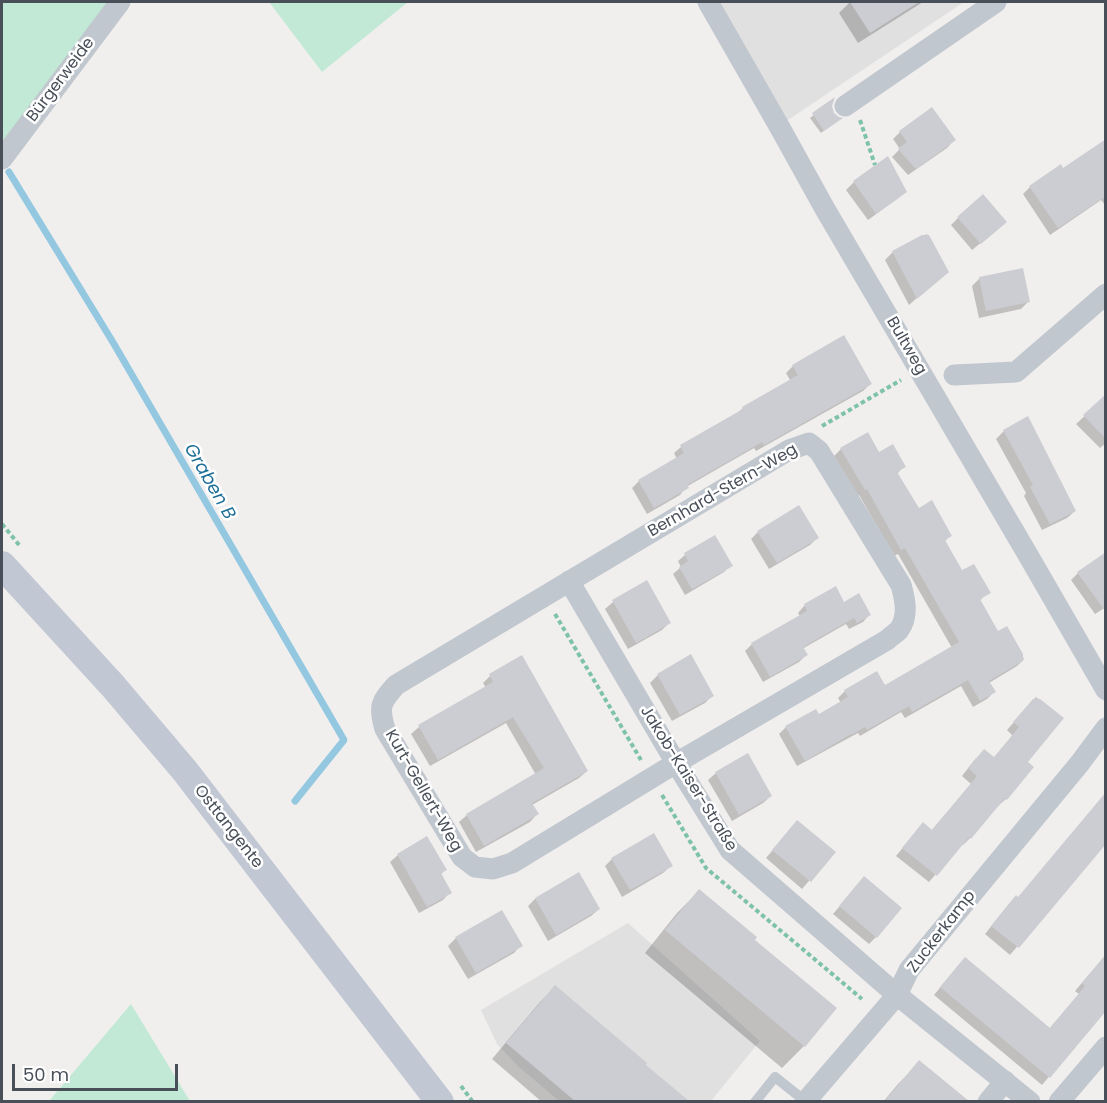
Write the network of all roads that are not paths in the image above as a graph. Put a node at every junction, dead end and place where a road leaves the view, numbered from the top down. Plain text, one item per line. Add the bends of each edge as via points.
1 (120, 2) edge
2 (708, 2) edge
3 (996, 2) edge
4 (849, 103) road end
5 (2, 159) edge
6 (1106, 294) edge
7 (954, 375) dead end
8 (2, 565) edge
9 (569, 581) junction
10 (1106, 690) edge
11 (1106, 728) edge
12 (1106, 759) edge
13 (1080, 762) junction
14 (676, 763) junction
15 (897, 995) junction
16 (1106, 1047) edge
17 (1005, 1081) junction
18 (440, 1101) edge
19 (755, 1101) edge
20 (805, 1101) edge
21 (988, 1101) edge
22 (1030, 1101) edge
23 (1059, 1101) edge

1 - 5 street, Bürgerweide
2 - 10 street, Bultweg
3 - 4 street
6 - 7 street via 1016,372
8 - 18 main road, Osttangente via 185,771
9 - 14 street, Jakob-Kaiser-Straße
9 - 14 street, Kurt-Gellert-Weg via 396,685 384,699 381,715 386,729 462,857 475,867 493,869 512,863
9 - 14 street, Bernhard-Stern-Weg via 789,450 809,443 819,451 901,585 905,615 898,630 886,640
11 - 13 street, Zuckerkamp
12 - 13 street
13 - 15 street, Zuckerkamp via 909,970
14 - 15 street, Jakob-Kaiser-Straße via 730,850
15 - 17 street, Jakob-Kaiser-Straße
15 - 20 street, Zuckerkamp
16 - 23 street
17 - 21 street
17 - 22 street, Jakob-Kaiser-Straße
19 - 20 lane via 775,1077

